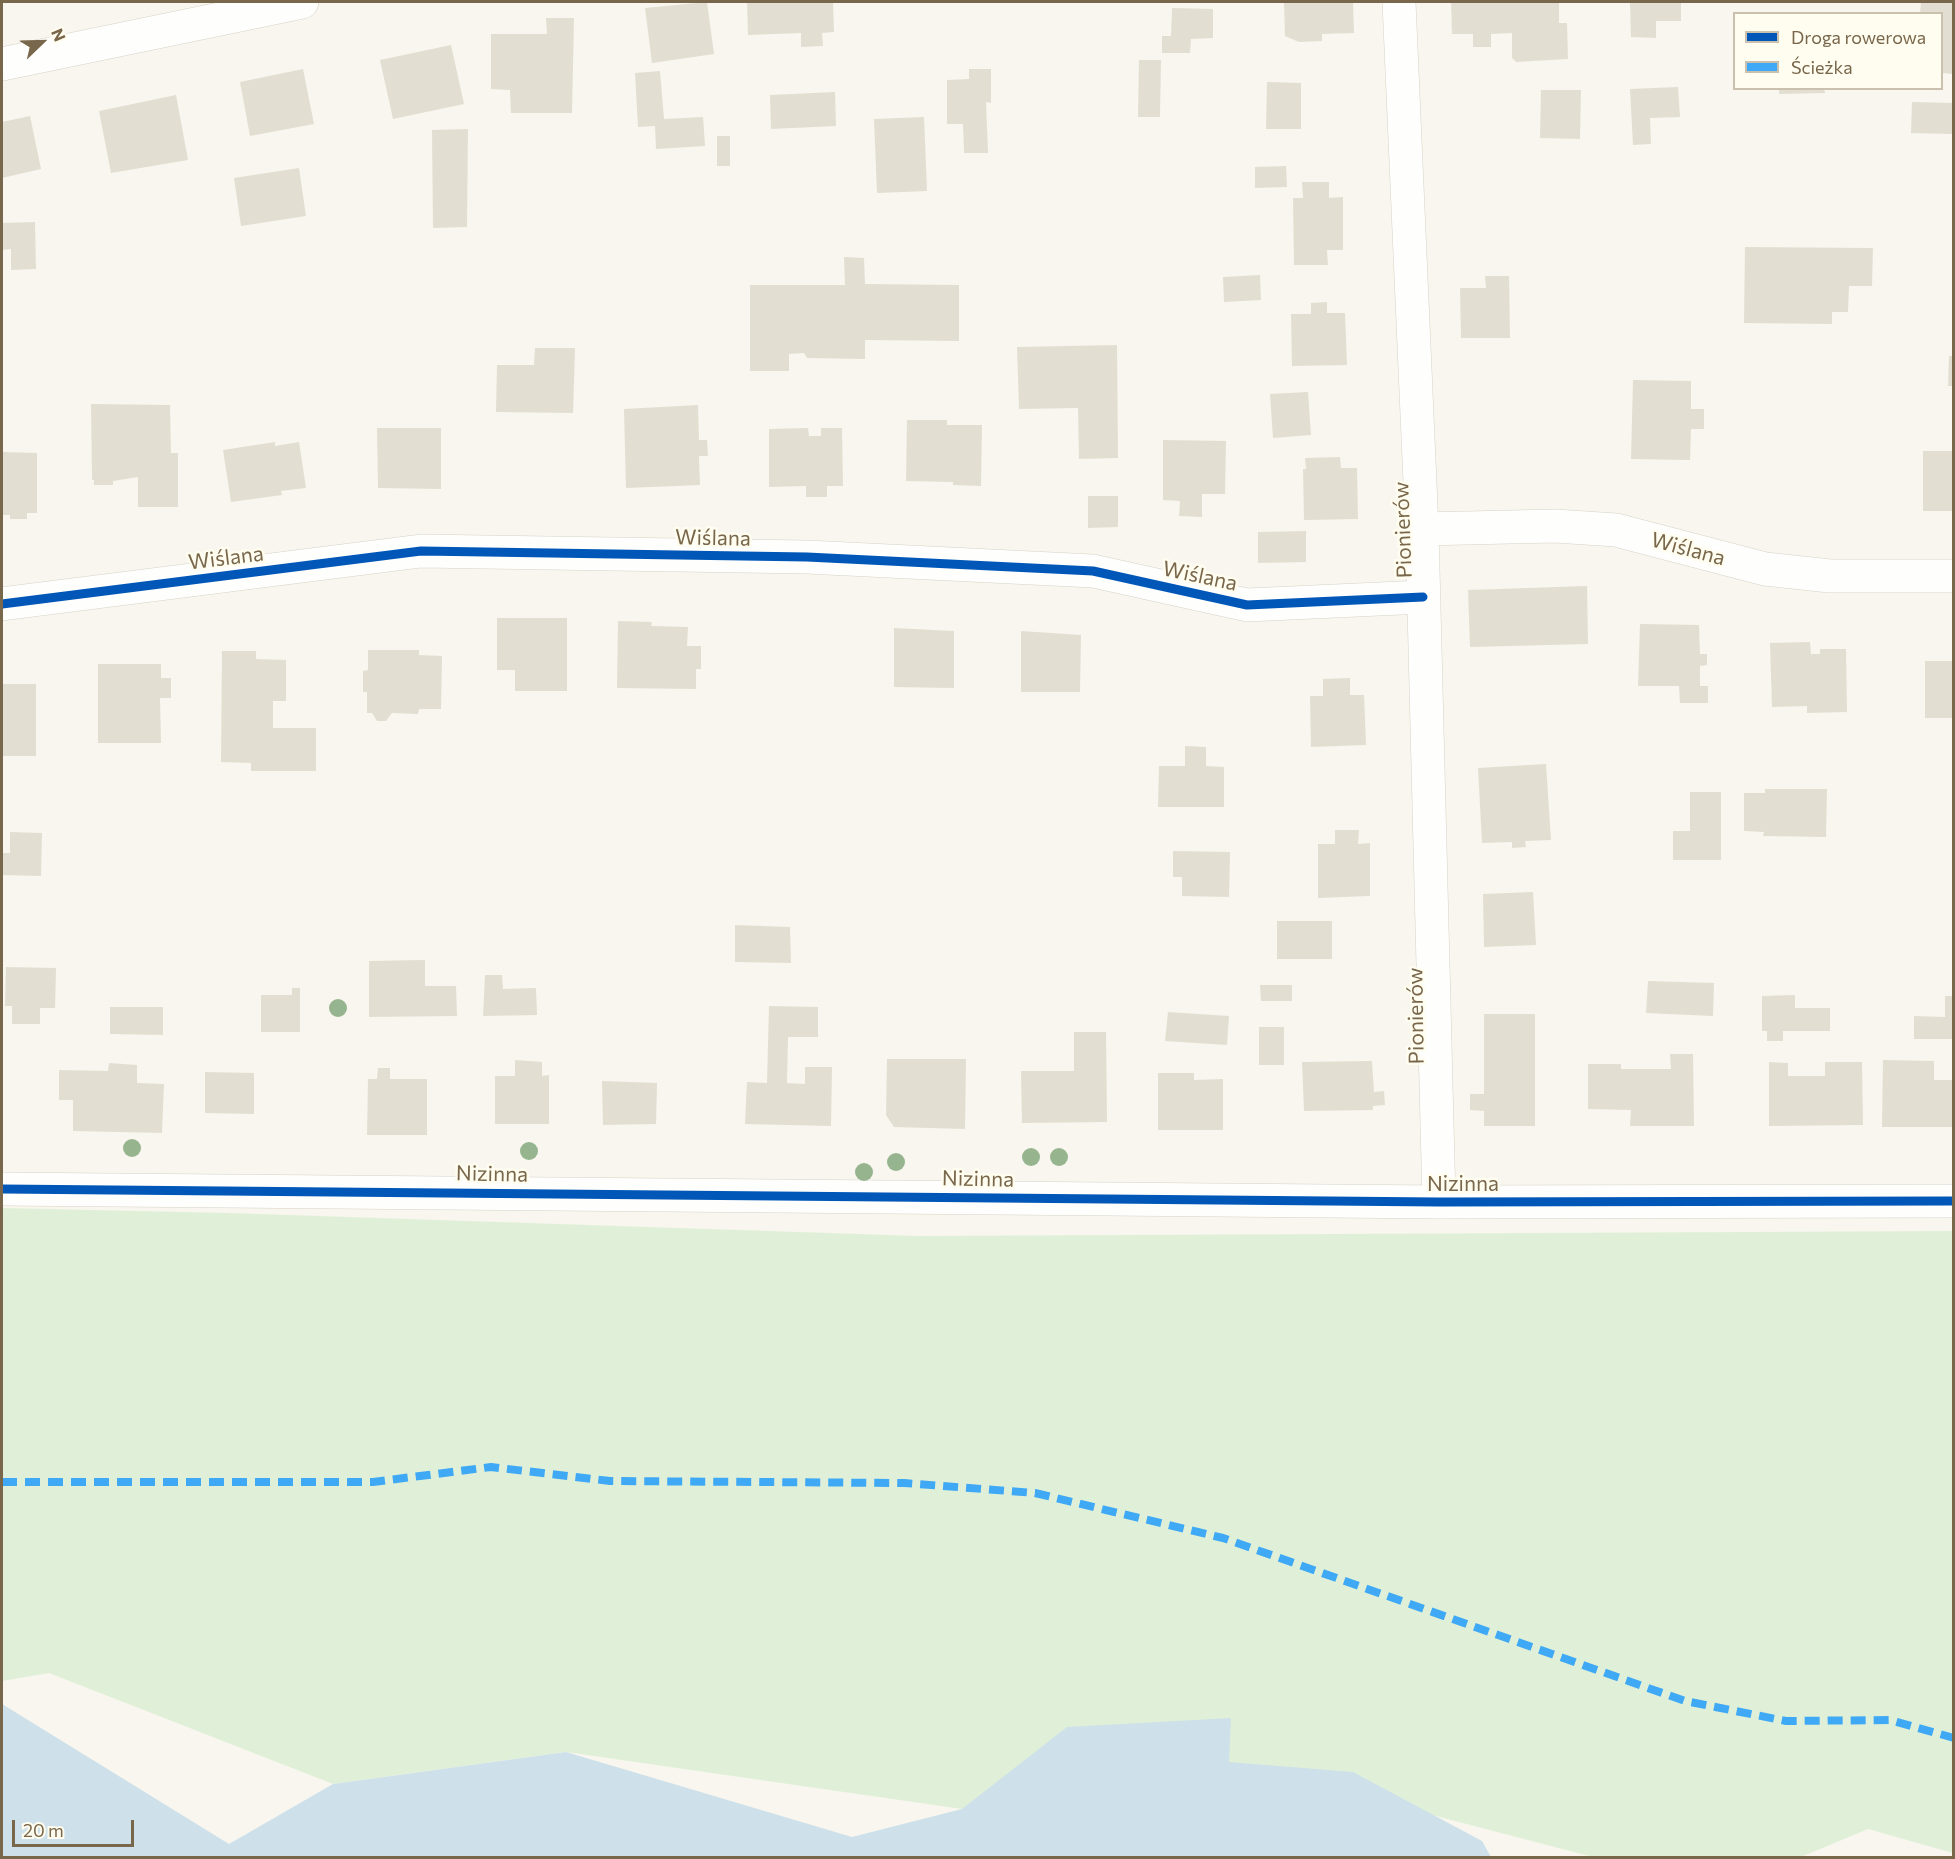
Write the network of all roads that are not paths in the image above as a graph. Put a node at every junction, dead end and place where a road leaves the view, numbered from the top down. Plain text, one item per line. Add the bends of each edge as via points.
1 (302, 2) edge
2 (1399, 2) edge
3 (2, 64) edge
4 (1422, 529) junction
5 (1953, 576) edge
6 (1423, 597) junction
7 (2, 604) edge
8 (2, 1189) edge
9 (1953, 1201) edge
10 (1439, 1202) junction

1 - 3 street
2 - 4 street, Pionierów
4 - 5 street, Wiślana via 1555,526 1616,530 1765,569 1830,576
4 - 6 street, Pionierów
6 - 7 street, Wiślana via 1246,605 1093,572 807,558 421,551
6 - 10 street, Pionierów
8 - 10 street, Nizinna
9 - 10 street, Nizinna

